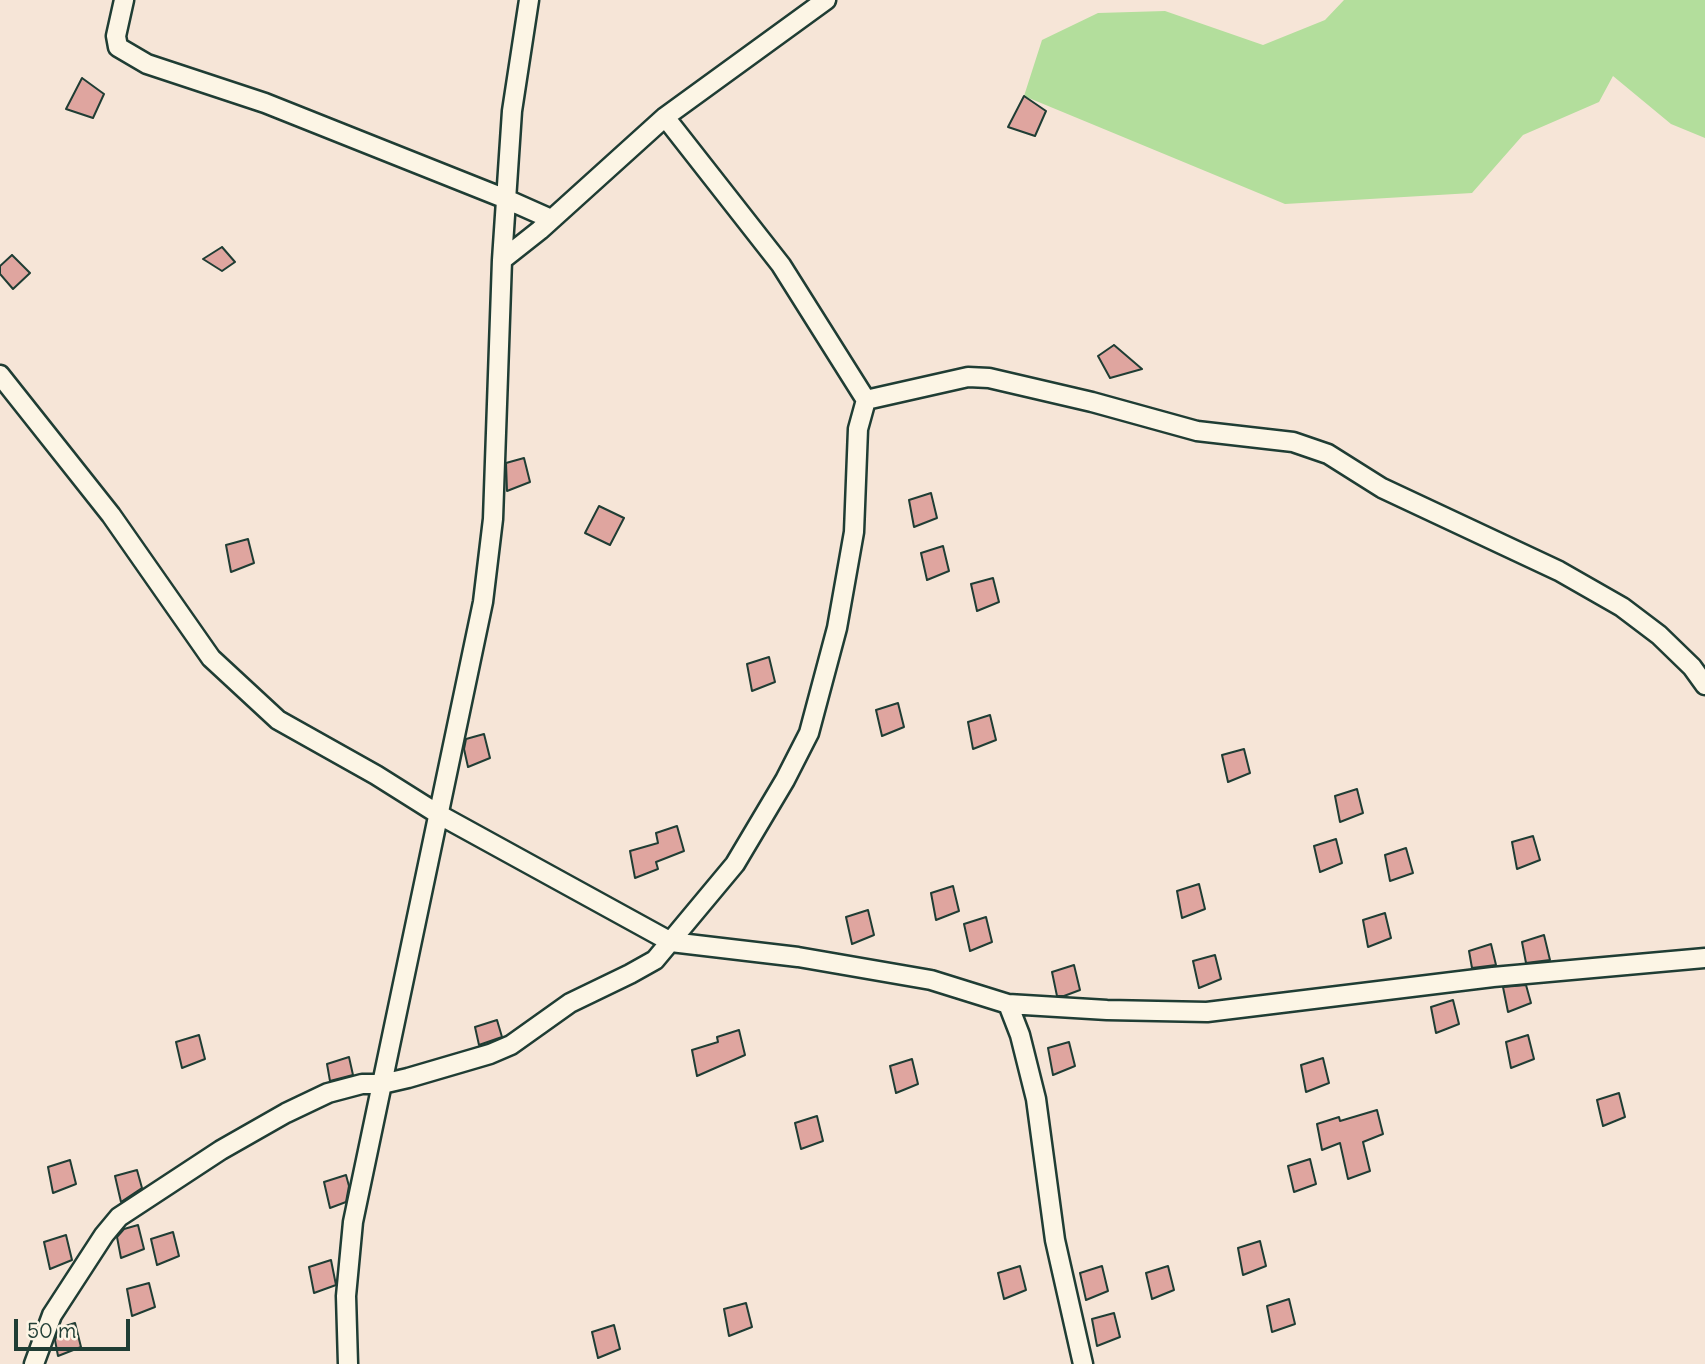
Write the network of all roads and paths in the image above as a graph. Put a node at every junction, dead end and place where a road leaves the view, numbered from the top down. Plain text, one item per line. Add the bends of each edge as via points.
1 (124, 0) edge
2 (529, 0) edge
3 (826, 0) edge
4 (665, 117) junction
5 (506, 199) junction
6 (551, 219) junction
7 (502, 260) junction
8 (0, 375) edge
9 (866, 400) junction
10 (1705, 685) edge
11 (438, 814) junction
12 (671, 942) junction
13 (1705, 958) edge
14 (1008, 1004) junction
15 (382, 1084) junction
16 (34, 1364) edge
17 (348, 1364) edge
18 (1083, 1364) edge

1 - 5 street via 118,47 147,64 265,103
2 - 5 street via 512,111
3 - 4 street
4 - 6 street
4 - 9 street via 781,265
5 - 6 street
5 - 7 street
6 - 7 street
7 - 11 street via 493,520 483,602
8 - 11 street via 135,547 211,659 278,720
9 - 10 street via 968,377 989,378 1197,431 1293,442 1328,454 1382,488 1559,571 1622,607 1659,635
9 - 12 street via 858,429 854,532 837,628 809,733 734,864
11 - 12 street
11 - 15 street
12 - 14 street via 798,957 931,980
12 - 15 street via 655,960 570,1003 511,1045
13 - 14 street via 1493,977 1207,1012
14 - 18 street via 1036,1099 1055,1240
15 - 16 street via 342,1088 286,1113 119,1217 52,1315
15 - 17 street via 353,1222 346,1296

